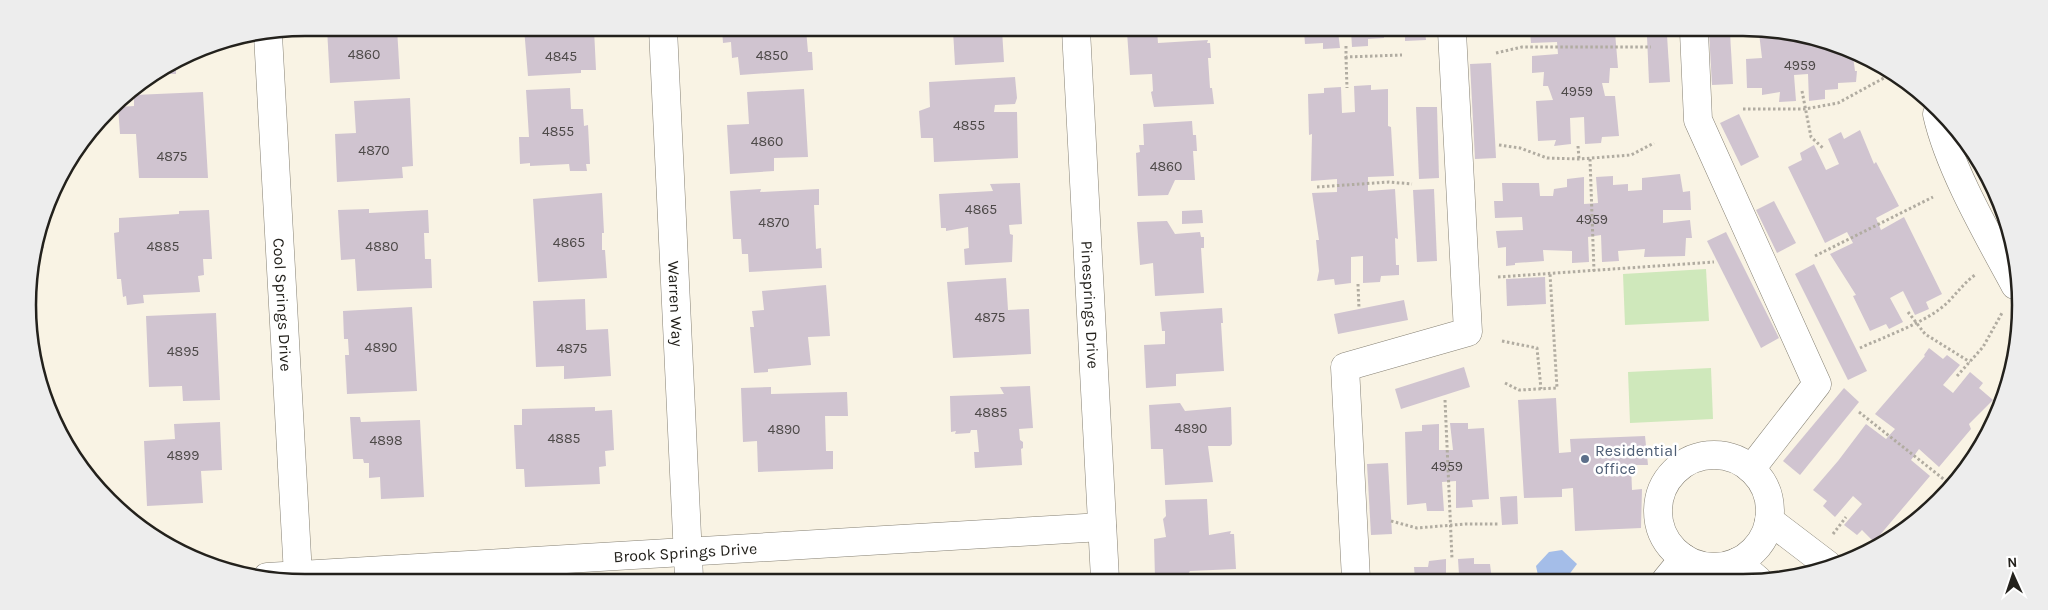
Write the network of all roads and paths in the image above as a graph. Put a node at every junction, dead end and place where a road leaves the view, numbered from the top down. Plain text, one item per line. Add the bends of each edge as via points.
1 (663, 36) edge
2 (1076, 36) edge
3 (1452, 36) edge
4 (1694, 36) edge
5 (268, 39) edge
6 (1346, 46) dead end
7 (1651, 47) dead end
8 (1496, 52) dead end
9 (1402, 55) dead end
10 (1346, 58) junction
11 (1884, 77) edge
12 (1347, 88) dead end
13 (1802, 91) dead end
14 (1743, 109) dead end
15 (1805, 109) junction
16 (1940, 123) edge
17 (1654, 143) dead end
18 (1499, 145) dead end
19 (1578, 146) dead end
20 (1824, 149) dead end
21 (1579, 159) junction
22 (1590, 159) junction
23 (1412, 184) dead end
24 (1317, 187) dead end
25 (1933, 197) dead end
26 (1815, 256) dead end
27 (1714, 262) dead end
28 (1594, 271) junction
29 (1550, 274) junction
30 (2009, 274) edge
31 (1975, 275) dead end
32 (1498, 277) dead end
33 (1358, 284) dead end
34 (1359, 309) dead end
35 (1908, 312) dead end
36 (2002, 313) dead end
37 (1914, 322) junction
38 (1502, 341) dead end
39 (1860, 348) dead end
40 (1970, 362) junction
41 (1957, 376) dead end
42 (1505, 383) dead end
43 (1541, 389) junction
44 (1445, 400) dead end
45 (1859, 412) dead end
46 (1751, 469) junction
47 (1946, 481) edge
48 (1846, 517) dead end
49 (1769, 520) junction
50 (1391, 521) dead end
51 (1498, 524) dead end
52 (1451, 525) junction
53 (1102, 527) junction
54 (1828, 553) edge
55 (1684, 558) junction
56 (1452, 559) dead end
57 (1737, 562) junction
58 (689, 565) edge
59 (298, 574) edge
60 (369, 574) edge
61 (1105, 574) edge
62 (1356, 574) edge
63 (1671, 574) edge
64 (1751, 574) edge

1 - 58 street, Warren Way
2 - 53 street, Pinesprings Drive
3 - 62 street via 1468,332 1345,367
4 - 46 street via 1698,120 1817,384
5 - 59 street, Cool Springs Drive
6 - 10 path
7 - 8 path via 1522,47
9 - 10 path
10 - 12 path
11 - 15 path via 1838,102
13 - 15 path
14 - 15 path
15 - 20 path via 1811,137
16 - 30 street via 1982,224
17 - 22 path via 1631,155
18 - 21 path via 1548,158
19 - 21 path
21 - 22 path
22 - 28 path
23 - 24 path via 1389,182
25 - 26 path
27 - 28 path
28 - 29 path
29 - 32 path
29 - 43 path via 1557,388
31 - 37 path via 1947,303
33 - 34 path
35 - 37 path
36 - 40 path
37 - 39 path
37 - 40 path via 1925,334
38 - 43 path via 1538,348
40 - 41 path
42 - 43 path via 1519,390
44 - 52 path
45 - 47 path
46 - 49 street via 1763,484 1769,501
46 - 55 street via 1736,459 1699,457 1682,465 1669,478 1660,494 1661,530 1670,546
48 - 54 path
49 - 54 street
49 - 57 street via 1763,537 1752,552
50 - 52 path via 1417,528
51 - 52 path
52 - 56 path
53 - 58 street, Brook Springs Drive
53 - 61 street, Pinesprings Drive
55 - 57 street via 1701,566 1719,567
55 - 63 street
57 - 64 street
58 - 60 street, Brook Springs Drive

